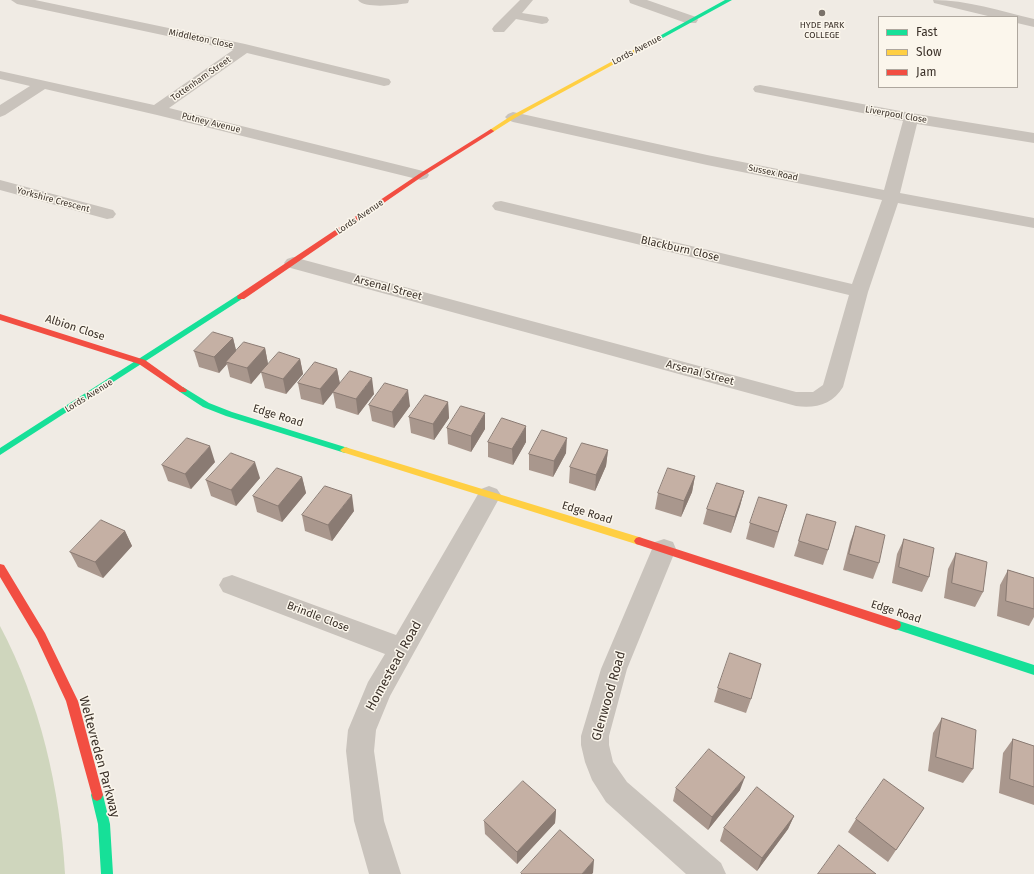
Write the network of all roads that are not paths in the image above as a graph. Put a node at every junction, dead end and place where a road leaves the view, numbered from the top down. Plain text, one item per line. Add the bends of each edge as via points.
1 (17, 0) edge
2 (364, 0) edge
3 (403, 0) edge
4 (527, 0) edge
5 (635, 0) edge
6 (729, 0) edge
7 (939, 0) edge
8 (513, 14) junction
9 (1004, 16) edge
10 (1018, 19) edge
11 (542, 20) dead end
12 (691, 20) junction
13 (1034, 24) edge
14 (499, 29) dead end
15 (245, 48) junction
16 (0, 75) edge
17 (384, 82) dead end
18 (42, 85) junction
19 (760, 89) dead end
20 (157, 110) junction
21 (0, 112) edge
22 (512, 117) junction
23 (911, 118) junction
24 (1034, 138) edge
25 (421, 175) junction
26 (0, 185) edge
27 (891, 197) junction
28 (501, 206) dead end
29 (107, 214) dead end
30 (1034, 223) edge
31 (294, 263) junction
32 (859, 292) junction
33 (0, 317) edge
34 (142, 362) junction
35 (0, 452) edge
36 (489, 495) junction
37 (664, 550) junction
38 (0, 568) edge
39 (232, 585) dead end
40 (403, 649) junction
41 (1034, 670) edge
42 (107, 874) edge
43 (385, 874) edge
44 (710, 874) edge

1 - 15 street, Middleton Close
2 - 3 street
4 - 8 street
5 - 12 street
6 - 12 street, Lords Avenue
7 - 9 street
8 - 11 street
8 - 14 street
10 - 13 street
12 - 22 street, Lords Avenue
15 - 17 street, Middleton Close
15 - 20 street, Tottenham Street
16 - 18 street, Putney Avenue
18 - 20 street, Putney Avenue
18 - 21 street
19 - 23 street, Liverpool Close
20 - 25 street, Putney Avenue
22 - 25 street, Lords Avenue
22 - 27 street, Sussex Road
23 - 24 street, Liverpool Close
23 - 27 street, Arsenal Street
25 - 31 street, Lords Avenue
26 - 29 street, Yorkshire Crescent
27 - 30 street, Sussex Road
27 - 32 street, Arsenal Street
28 - 32 street, Blackburn Close
31 - 32 street, Arsenal Street via 804,401 819,399 832,387
31 - 34 street, Lords Avenue
33 - 34 street, Albion Close
34 - 35 street, Lords Avenue
34 - 36 street, Edge Road via 206,404 229,414
36 - 37 street, Edge Road
36 - 40 street, Homestead Road
37 - 41 street, Edge Road
37 - 44 street, Glenwood Road via 614,669 595,736 595,747 604,776 611,787
38 - 42 street, Weltevreden Parkway via 41,636 72,701 104,824
39 - 40 street, Brindle Close
40 - 43 street, Homestead Road via 368,712 362,730 360,751 369,822

